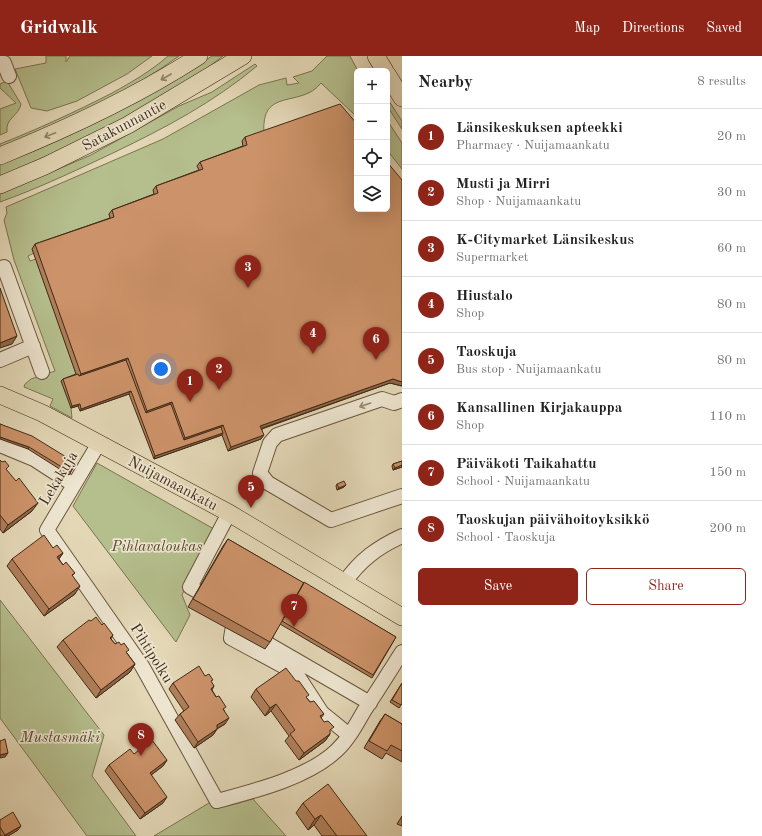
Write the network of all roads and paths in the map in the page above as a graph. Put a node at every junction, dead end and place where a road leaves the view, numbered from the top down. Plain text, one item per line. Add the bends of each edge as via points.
1 (199, 56) edge
2 (243, 56) edge
3 (376, 56) edge
4 (3, 60) edge
5 (383, 68) edge
6 (9, 76) dead end
7 (390, 79) edge
8 (402, 98) edge
9 (0, 156) edge
10 (0, 184) edge
11 (4, 268) dead end
12 (33, 346) junction
13 (0, 360) edge
14 (42, 372) dead end
15 (0, 395) edge
16 (402, 400) edge
17 (99, 443) junction
18 (0, 445) edge
19 (74, 485) junction
20 (402, 496) edge
21 (229, 513) junction
22 (47, 530) joint
23 (402, 536) edge
24 (345, 582) junction
25 (235, 614) junction
26 (402, 617) edge
27 (402, 652) edge
28 (370, 702) junction
29 (349, 735) junction

1 -> 9 main road, Satakunnantie via 141,91 74,126
2 - 10 main road, Satakunnantie via 128,125 45,166
3 - 5 main road
4 - 6 street
7 - 8 main road
11 - 12 street
12 - 13 street
12 - 14 street
15 - 17 main road, Nuijamaankatu via 42,413
16 -> 20 street via 394,403 382,399 277,435 270,443 260,473 268,483 331,520
17 - 19 street, Lekakuja
17 - 21 main road, Nuijamaankatu
18 - 19 street via 34,459
19 - 22 street, Lekakuja
21 - 24 main road, Nuijamaankatu
21 - 25 street via 190,587
22 - 29 street, Pihtipolku via 142,666 217,801 262,789 293,776 326,759
23 - 24 street via 367,556
24 - 26 main road, Nuijamaankatu
25 - 28 street via 262,630 268,644
25 - 29 street via 231,638 296,673 322,713
27 - 28 street
28 - 29 street

